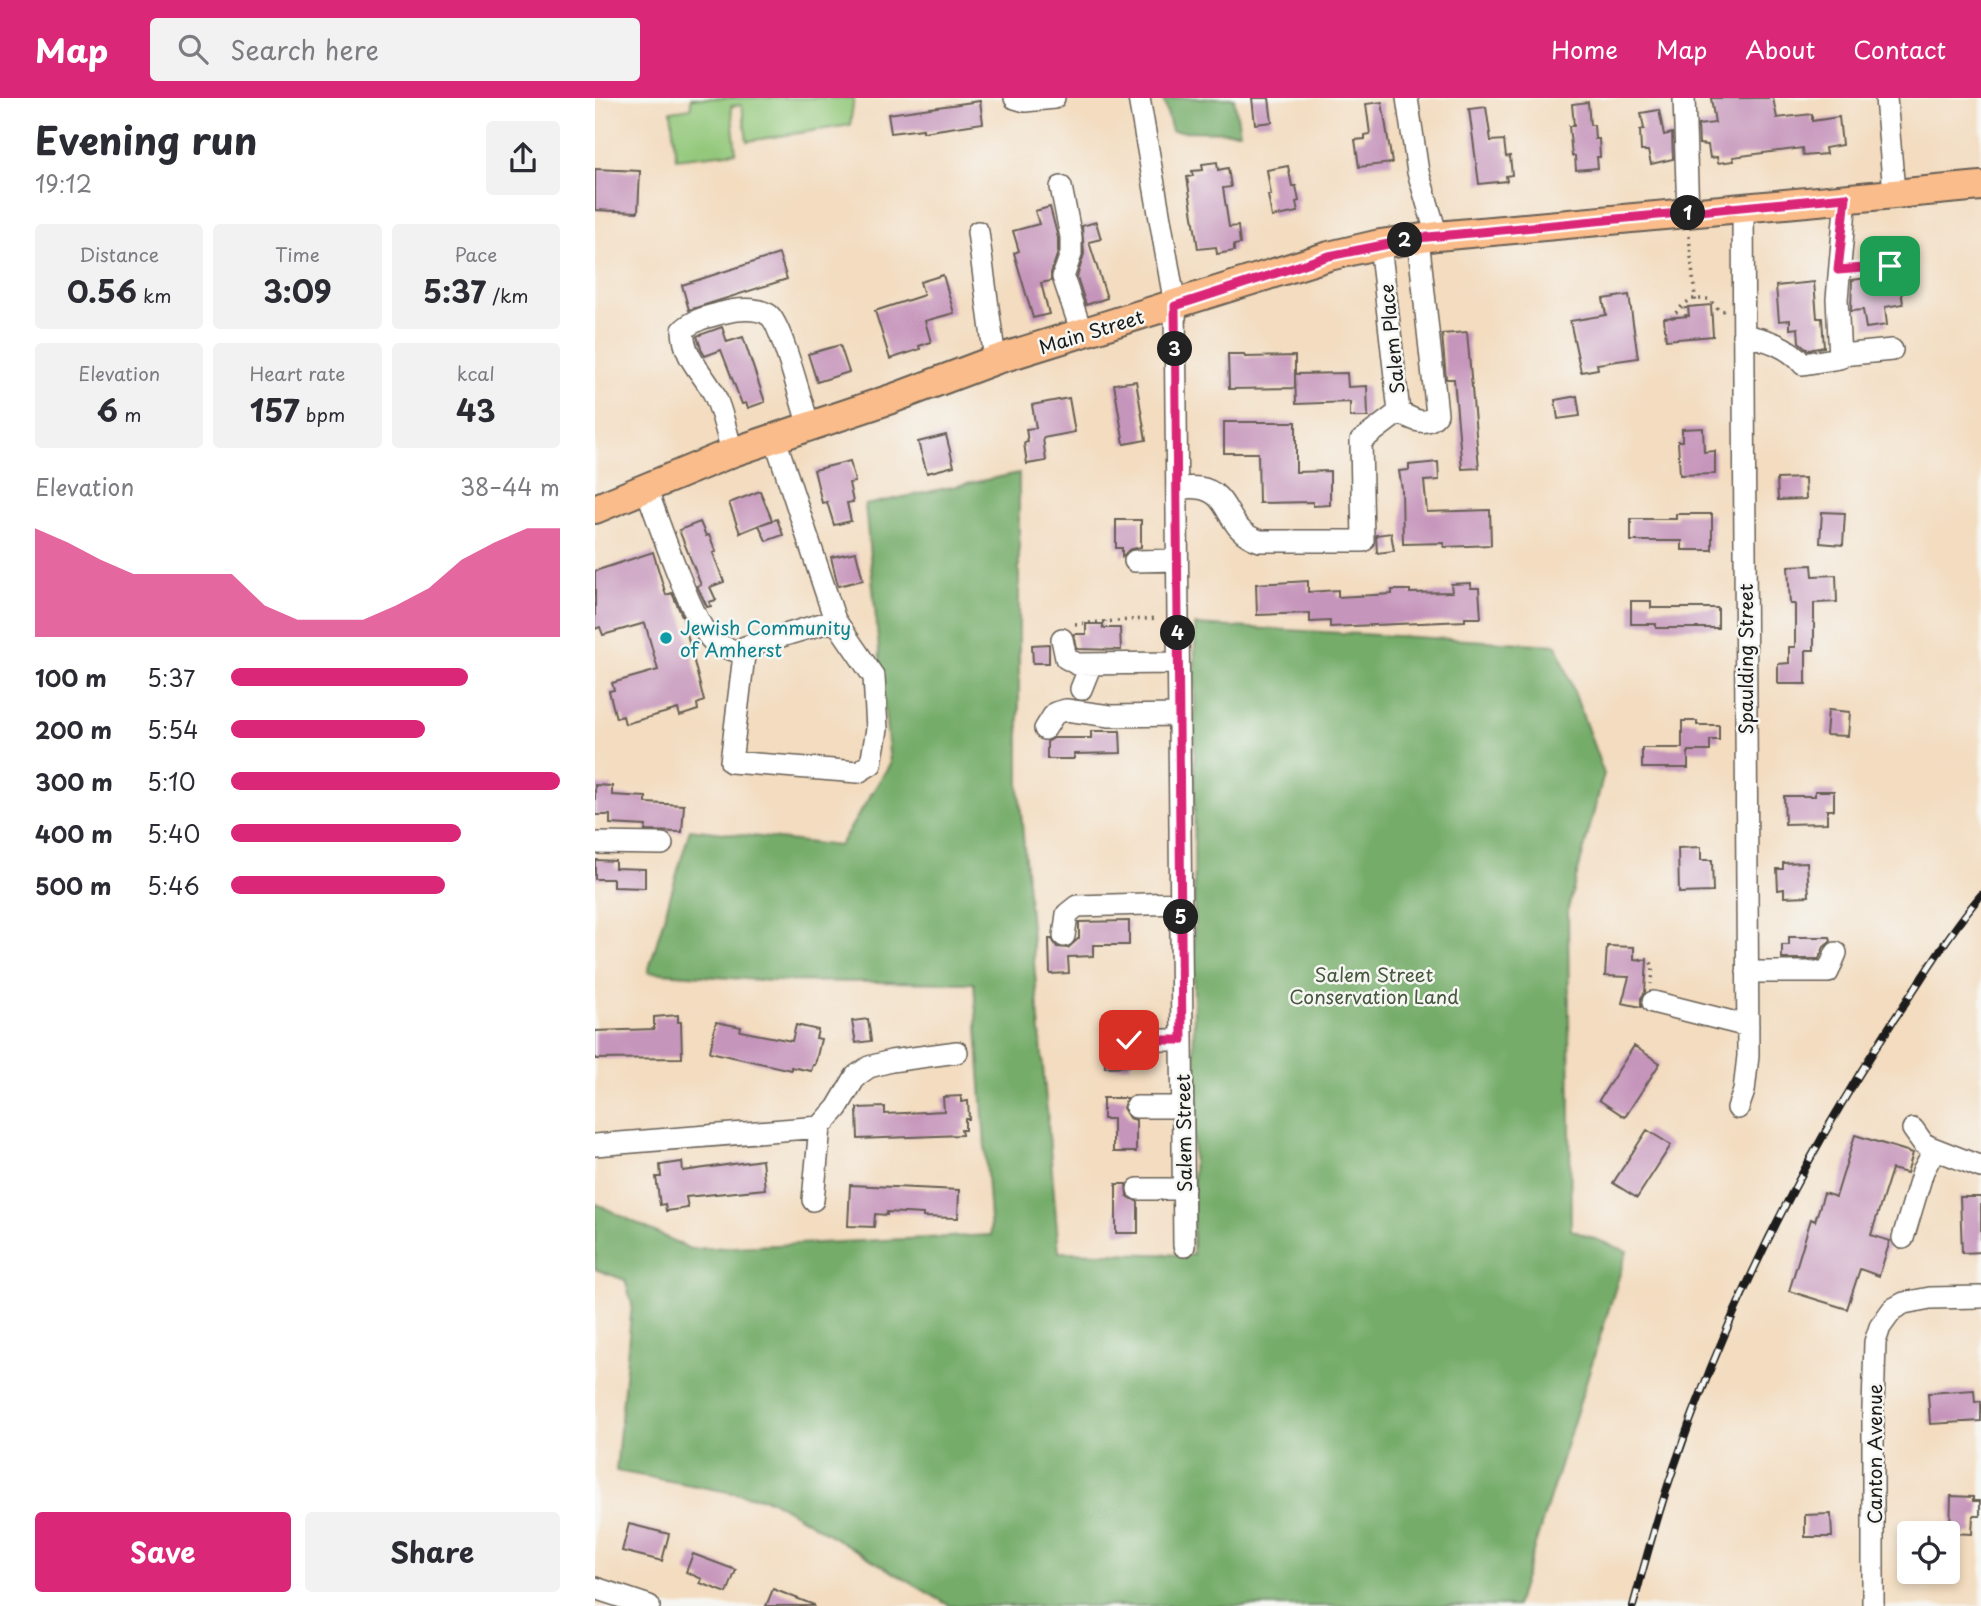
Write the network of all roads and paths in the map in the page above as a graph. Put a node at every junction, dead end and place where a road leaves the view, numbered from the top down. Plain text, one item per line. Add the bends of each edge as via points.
1 (1015, 98) edge
2 (1054, 98) edge
3 (1139, 98) edge
4 (1408, 98) edge
5 (1684, 98) edge
6 (1886, 98) edge
7 (1981, 186) edge
8 (1061, 187) dead end
9 (1894, 192) junction
10 (1846, 197) junction
11 (1743, 208) junction
12 (1688, 213) junction
13 (978, 232) dead end
14 (1427, 237) junction
15 (1380, 244) junction
16 (1869, 268) junction
17 (1838, 270) junction
18 (1892, 275) dead end
19 (1871, 277) dead end
20 (1695, 299) junction
21 (1685, 304) junction
22 (1175, 306) junction
23 (1696, 307) dead end
24 (1686, 316) dead end
25 (1671, 318) dead end
26 (1743, 326) junction
27 (1082, 333) junction
28 (1892, 350) dead end
29 (1841, 355) junction
30 (995, 360) junction
31 (1399, 412) junction
32 (809, 426) junction
33 (775, 439) junction
34 (733, 452) junction
35 (646, 488) junction
36 (1177, 488) junction
37 (595, 509) edge
38 (1135, 561) dead end
39 (1177, 561) junction
40 (1178, 616) junction
41 (835, 620) junction
42 (1106, 621) junction
43 (1103, 628) dead end
44 (1062, 639) joint
45 (744, 654) junction
46 (1178, 663) junction
47 (1091, 664) junction
48 (1081, 689) dead end
49 (1179, 715) junction
50 (1045, 729) dead end
51 (595, 843) edge
52 (662, 844) dead end
53 (1181, 903) junction
54 (1065, 936) dead end
55 (1836, 953) dead end
56 (1640, 960) dead end
57 (1747, 972) junction
58 (1653, 1002) joint
59 (1748, 1026) junction
60 (1129, 1040) dead end
61 (1182, 1040) junction
62 (957, 1052) dead end
63 (1136, 1107) dead end
64 (1183, 1107) junction
65 (1738, 1108) dead end
66 (820, 1128) junction
67 (1913, 1129) dead end
68 (595, 1145) edge
69 (1934, 1149) junction
70 (1981, 1167) edge
71 (1138, 1189) dead end
72 (1184, 1189) junction
73 (813, 1200) dead end
74 (1903, 1238) dead end
75 (1184, 1246) dead end
76 (1981, 1297) edge
77 (595, 1588) edge
78 (649, 1606) edge
79 (1874, 1606) edge

1 - 2 street
3 - 22 street, Salem Street
4 - 14 street
5 - 12 street
6 - 9 street
7 - 9 main road, Main Street
8 - 27 street via 1071,237 1063,277
9 - 10 main road, Main Street
10 - 11 main road, Main Street
10 - 17 street
11 - 12 main road, Main Street
11 - 26 street, Spaulding Street
12 - 14 main road, Main Street
12 - 20 path
13 - 30 street
14 - 15 main road, Main Street
14 - 31 street via 1437,414 1423,422
15 - 22 main road, Main Street
15 - 31 street, Salem Place
16 - 17 path
16 - 18 path via 1890,266
16 - 19 path
17 - 29 street
20 - 21 path
20 - 23 path
20 - 26 path via 1709,299
21 - 24 path
21 - 25 path
22 - 27 main road, Main Street
22 - 36 street, Salem Street
26 - 29 street via 1789,350 1803,364 1835,361
26 - 57 street, Spaulding Street
27 - 30 main road, Main Street
28 - 29 street
30 - 32 main road, Main Street
31 - 36 street, Salem Place via 1361,441 1363,541 1260,541 1246,537 1236,527 1213,492
32 - 33 main road, Main Street
32 - 34 street via 779,332 769,315 730,310 693,321 683,330 684,339 695,368 714,394
33 - 34 main road, Main Street
33 - 41 street
34 - 35 main road, Main Street
35 - 37 main road, Main Street
35 - 45 street via 706,635
36 - 39 street, Salem Street
38 - 39 street
39 - 40 street, Salem Street
40 - 42 path
40 - 46 street, Salem Street
41 - 45 street via 745,646
41 - 45 street via 874,677 877,729 871,764 858,772 731,762
42 - 43 path
42 - 44 path via 1076,623
44 - 47 street via 1066,658
46 - 47 street
46 - 49 street, Salem Street
47 - 48 street
49 - 50 street via 1110,716 1066,710 1055,713
49 - 53 street, Salem Street
51 - 52 street
53 - 54 street via 1077,906 1067,914
53 - 61 street, Salem Street
55 - 57 street via 1828,972
56 - 58 path via 1644,957 1653,964 1649,996
57 - 59 street, Spaulding Street
58 - 59 street
59 - 65 street, Spaulding Street via 1746,1073
60 - 61 street
61 - 64 street, Salem Street
62 - 66 street via 869,1067 856,1076
63 - 64 street
64 - 72 street, Salem Street
66 - 68 street
66 - 73 street
67 - 69 street
69 - 70 street
69 - 74 street
71 - 72 street
72 - 75 street, Salem Street
76 - 79 street, Canton Avenue via 1904,1303 1883,1321 1875,1342
77 - 78 street

